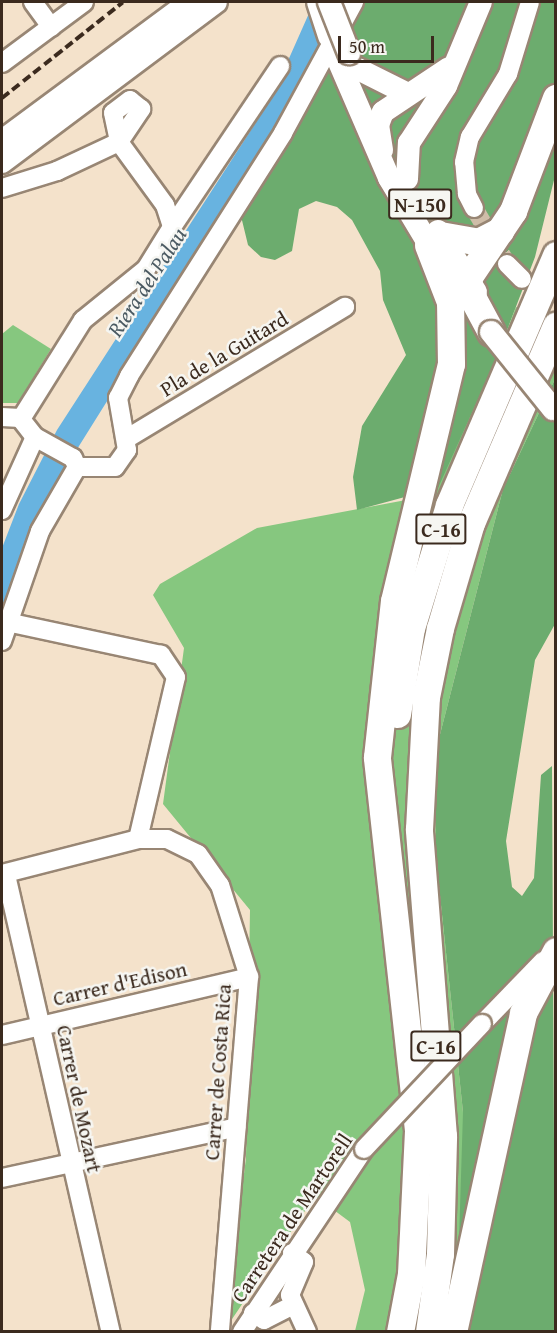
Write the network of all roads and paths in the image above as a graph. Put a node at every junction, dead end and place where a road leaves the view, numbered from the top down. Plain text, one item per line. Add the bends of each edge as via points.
1 (33, 2) edge
2 (84, 2) edge
3 (190, 2) edge
4 (216, 2) edge
5 (318, 2) edge
6 (329, 2) edge
7 (354, 2) edge
8 (481, 2) edge
9 (530, 2) edge
10 (51, 27) junction
11 (347, 60) junction
12 (2, 63) edge
13 (454, 64) junction
14 (280, 66) dead end
15 (408, 94) junction
16 (352, 95) junction
17 (555, 98) edge
18 (422, 120) junction
19 (378, 125) junction
20 (2, 141) edge
21 (2, 162) edge
22 (398, 178) junction
23 (2, 188) edge
24 (474, 208) tunnel mouth
25 (172, 227) junction
26 (501, 231) junction
27 (434, 240) junction
28 (555, 255) edge
29 (507, 264) tunnel mouth
30 (468, 278) junction
31 (522, 279) dead end
32 (345, 307) dead end
33 (494, 326) junction
34 (555, 326) edge
35 (554, 406) edge
36 (2, 417) edge
37 (21, 419) junction
38 (39, 439) junction
39 (126, 439) junction
40 (75, 463) junction
41 (2, 510) edge
42 (7, 622) junction
43 (2, 641) edge
44 (387, 821) junction
45 (138, 838) junction
46 (4, 875) edge
47 (555, 950) edge
48 (249, 977) junction
49 (41, 1026) junction
50 (2, 1035) edge
51 (237, 1127) junction
52 (69, 1161) junction
53 (2, 1178) edge
54 (292, 1253) junction
55 (293, 1305) junction
56 (253, 1313) junction
57 (111, 1332) edge
58 (220, 1332) edge
59 (242, 1332) edge
60 (307, 1332) edge
61 (400, 1332) edge
62 (429, 1332) edge
63 (453, 1332) edge

1 - 10 street
2 - 10 street
3 - 20 main road
4 - 21 main road
5 - 11 main road, N-150
6 - 11 main road, N-150, bridge
7 - 39 street via 284,133 129,376 118,398
8 - 13 main road
9 - 24 street via 508,74 470,137 464,162 466,194
10 - 12 street
11 - 15 main road
11 - 16 main road, N-150
11 - 19 main road, N-150
13 - 15 main road
13 - 18 main road
14 - 25 street
15 - 19 main road via 383,112
16 - 19 main road
16 - 22 main road, N-150
17 - 26 highway
18 - 19 main road via 404,129
18 - 22 main road
19 - 22 main road
22 - 27 main road, N-150
23 - 25 street via 57,171 118,141 165,205
25 - 37 street via 146,269 83,320
26 - 27 highway via 478,242
26 - 30 highway
27 - 30 main road, N-150
27 - 33 main road, N-150
27 - 44 highway via 449,296 453,341 394,601 377,757
28 - 44 highway, C-16 via 426,573 392,743
29 - 31 street
30 - 33 highway via 470,294
32 - 39 street, Pla de la Guitard
33 - 35 main road, N-150
34 - 62 highway, C-16 via 471,523 440,628 426,697 419,829 443,1136 440,1254
36 - 37 street
37 - 38 street
38 - 40 street
38 - 41 street
39 - 40 street via 127,450 115,467
40 - 42 street via 40,531
42 - 43 street
42 - 45 street via 161,655 176,677
44 - 61 highway, C-16 via 418,1130 411,1274
45 - 46 street, Carrer de Costa Rica
45 - 48 street, Carrer de Costa Rica via 167,839 198,855 220,885
46 - 49 street, Carrer de Mozart
47 - 54 street, Carretera de Martorell, bridge via 364,1149
47 - 63 highway via 523,1013
48 - 49 street, Carrer d'Edison
48 - 51 street, Carrer de Costa Rica
49 - 50 street, Carrer d'Edison
49 - 52 street, Carrer de Mozart
51 - 52 street
51 - 58 street, Carrer de Costa Rica
52 - 53 street
52 - 57 street, Carrer de Mozart
54 - 55 street via 304,1262 293,1283
54 - 56 street, Carretera de Martorell
55 - 56 street via 264,1320
55 - 60 street
56 - 59 street, Carretera de Martorell

